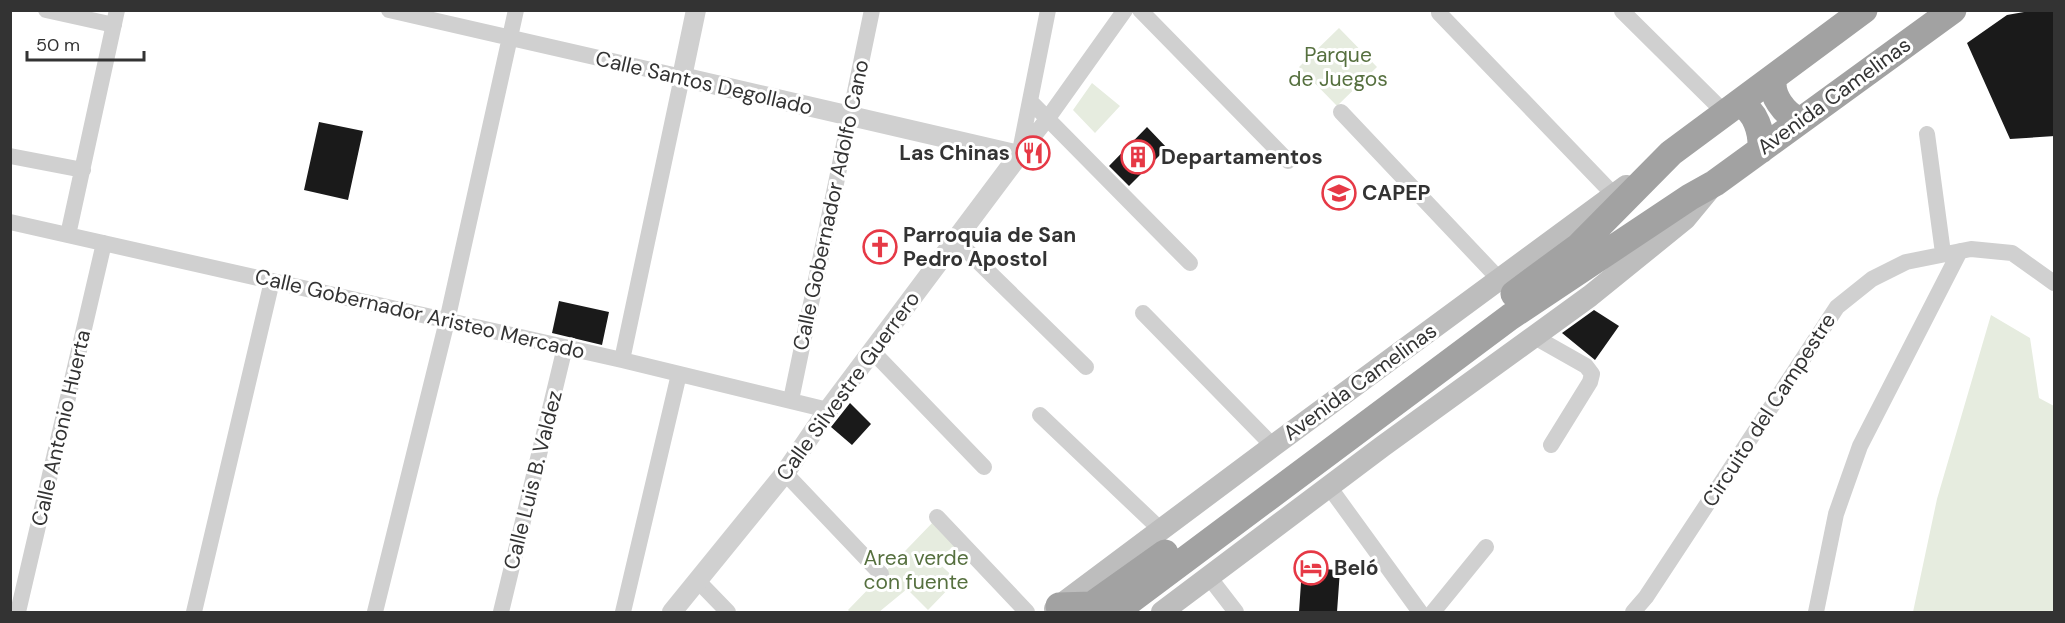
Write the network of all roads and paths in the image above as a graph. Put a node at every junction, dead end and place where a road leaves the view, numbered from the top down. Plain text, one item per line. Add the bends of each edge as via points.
1 (46, 10) edge
2 (389, 10) edge
3 (516, 10) edge
4 (696, 10) edge
5 (872, 10) edge
6 (1048, 10) edge
7 (1125, 10) edge
8 (1140, 10) edge
9 (1864, 10) edge
10 (1916, 10) edge
11 (1953, 10) edge
12 (1622, 11) edge
13 (1439, 14) dead end
14 (116, 18) edge
15 (1836, 21) edge
16 (509, 38) junction
17 (1893, 52) junction
18 (682, 77) junction
19 (1774, 77) junction
20 (1030, 101) junction
21 (1732, 108) junction
22 (1341, 112) dead end
23 (849, 116) junction
24 (1048, 118) junction
25 (1800, 122) junction
26 (1927, 134) dead end
27 (1761, 150) junction
28 (1671, 153) junction
29 (1019, 155) junction
30 (10, 156) edge
31 (1288, 160) dead end
32 (82, 170) junction
33 (1715, 183) junction
34 (1614, 195) junction
35 (10, 222) edge
36 (68, 235) junction
37 (955, 239) junction
38 (104, 243) junction
39 (1960, 251) junction
40 (1943, 254) junction
41 (1190, 263) dead end
42 (1499, 279) junction
43 (272, 281) junction
44 (2055, 283) edge
45 (1143, 313) dead end
46 (447, 321) junction
47 (1533, 336) junction
48 (565, 347) junction
49 (873, 352) junction
50 (622, 360) junction
51 (1086, 367) dead end
52 (679, 374) junction
53 (791, 400) junction
54 (828, 410) junction
55 (1040, 415) dead end
56 (1551, 445) dead end
57 (1273, 446) junction
58 (984, 467) dead end
59 (785, 473) junction
60 (1330, 488) junction
61 (937, 516) dead end
62 (1162, 531) junction
63 (1486, 547) dead end
64 (881, 574) dead end
65 (1209, 577) junction
66 (697, 580) junction
67 (1080, 610) edge
68 (18, 612) edge
69 (194, 612) edge
70 (375, 612) edge
71 (501, 612) edge
72 (622, 612) edge
73 (672, 612) edge
74 (728, 612) edge
75 (1027, 612) edge
76 (1162, 612) edge
77 (1236, 612) edge
78 (1420, 612) edge
79 (1433, 612) edge
80 (1634, 612) edge
81 (1816, 612) edge

1 - 14 street
2 - 16 street, Calle Santos Degollado
3 - 16 street
4 - 18 street
5 - 23 street, Calle Gobernador Adolfo Cano
6 - 20 street
7 - 24 street, Calle Silvestre Guerrero
8 - 31 street
9 - 15 highway, Avenida Camelinas
10 - 17 highway
11 - 17 highway, Avenida Camelinas
12 - 21 street
13 - 34 street
14 - 32 street
15 - 19 highway, Avenida Camelinas
16 - 18 street, Calle Santos Degollado
16 - 46 street
17 - 25 highway, Avenida Camelinas
18 - 23 street, Calle Santos Degollado
18 - 50 street
19 - 21 highway, Avenida Camelinas
19 - 25 highway via 1775,93 1784,110
20 - 24 street
20 - 29 street
21 - 27 highway via 1751,114 1762,132
21 - 28 highway, Avenida Camelinas
22 - 42 street
23 - 29 street, Calle Santos Degollado
23 - 53 street, Calle Gobernador Adolfo Cano
24 - 29 street, Calle Silvestre Guerrero
24 - 41 street
25 - 27 highway, Avenida Camelinas
26 - 40 street
27 - 33 highway, Avenida Camelinas
28 - 34 main road, Avenida Camelinas
28 - 67 highway, Avenida Camelinas via 1579,246
29 - 37 street, Calle Silvestre Guerrero
30 - 32 street
32 - 36 street
33 - 47 main road, Avenida Camelinas via 1685,219 1590,296
33 - 67 highway, Avenida Camelinas via 1510,317
34 - 42 main road, Avenida Camelinas
35 - 36 street, Calle Gobernador Aristeo Mercado
36 - 38 street, Calle Gobernador Aristeo Mercado
37 - 49 street, Calle Silvestre Guerrero
37 - 51 street
38 - 43 street, Calle Gobernador Aristeo Mercado
38 - 68 street, Calle Antonio Huerta
39 - 40 street, Circuito del Campestre
39 - 44 street, Circuito del Campestre via 2012,253
39 - 81 street via 1860,446 1836,514
40 - 80 street, Circuito del Campestre via 1906,262 1872,279 1837,307
42 - 57 main road, Avenida Camelinas
43 - 46 street, Calle Gobernador Aristeo Mercado
43 - 69 street
45 - 57 street
46 - 48 street, Calle Gobernador Aristeo Mercado
46 - 70 street
47 - 56 street via 1586,366 1592,374
47 - 60 main road, Avenida Camelinas
48 - 50 street, Calle Gobernador Aristeo Mercado
48 - 71 street, Calle Luis B. Valdez
49 - 54 street, Calle Silvestre Guerrero
49 - 58 street
50 - 52 street, Calle Gobernador Aristeo Mercado
52 - 53 street, Calle Gobernador Aristeo Mercado
52 - 72 street
53 - 54 street, Calle Gobernador Aristeo Mercado
54 - 59 street, Calle Silvestre Guerrero
55 - 62 street
57 - 62 main road, Avenida Camelinas
59 - 64 street
59 - 66 street, Calle Silvestre Guerrero
60 - 65 main road, Avenida Camelinas
60 - 78 street
61 - 75 street
62 - 67 main road, Avenida Camelinas
63 - 79 street
65 - 76 main road, Avenida Camelinas
65 - 77 street
66 - 73 street, Calle Silvestre Guerrero
66 - 74 street

